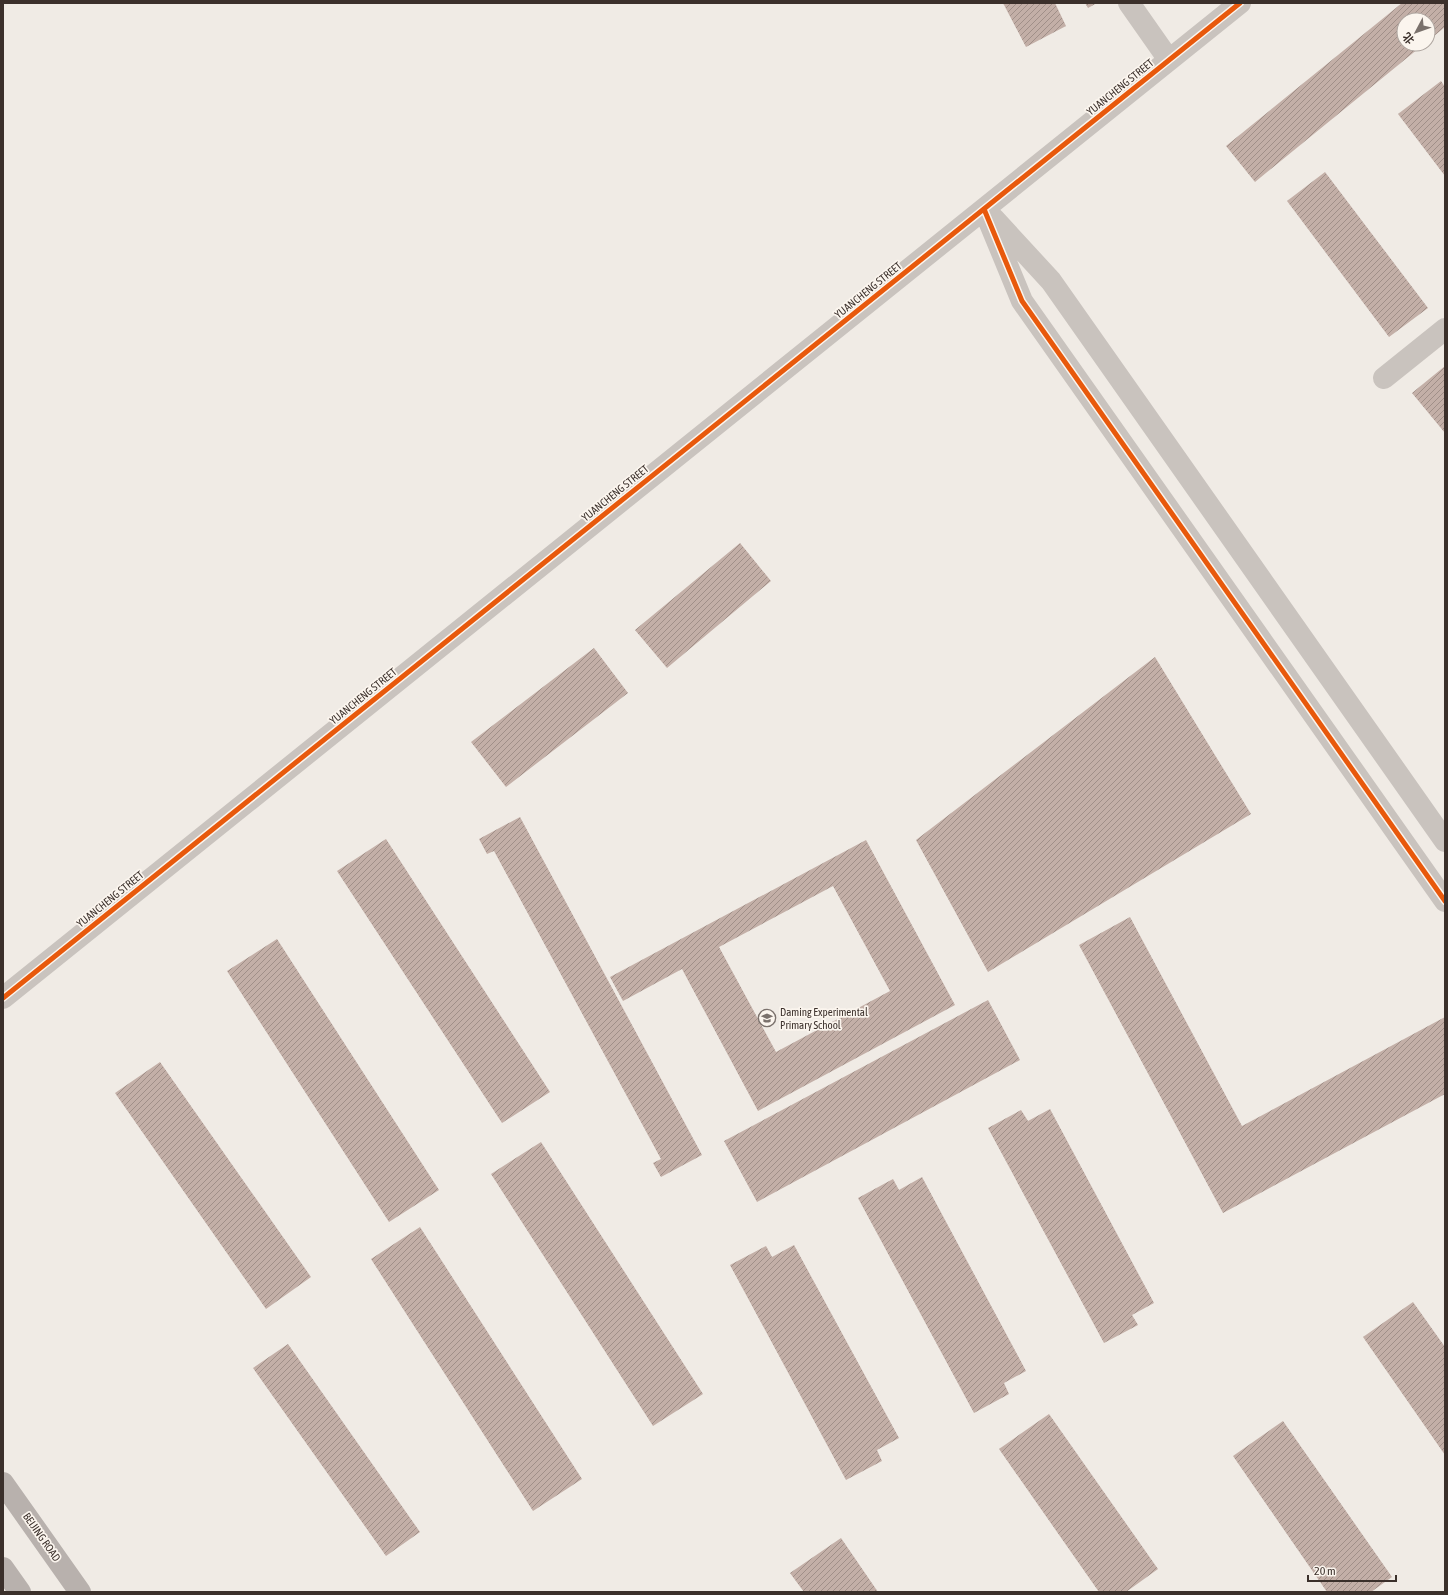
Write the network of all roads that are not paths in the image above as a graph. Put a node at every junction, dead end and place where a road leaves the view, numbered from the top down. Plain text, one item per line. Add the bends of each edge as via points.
1 (1129, 3) edge
2 (1240, 3) edge
3 (1169, 60) junction
4 (984, 209) junction
5 (1445, 329) edge
6 (1384, 378) dead end
7 (1445, 841) edge
8 (1445, 901) edge
9 (3, 998) edge
10 (3, 1483) edge
11 (3, 1568) edge
12 (20, 1592) edge
13 (80, 1592) edge

1 - 3 street
2 - 3 street, YUANCHENG STREET
3 - 4 street, YUANCHENG STREET
4 - 7 street via 1050,281
4 - 8 street via 1022,301
4 - 9 street, YUANCHENG STREET
5 - 6 street
10 - 13 main road, BEIJING ROAD
11 - 12 main road

